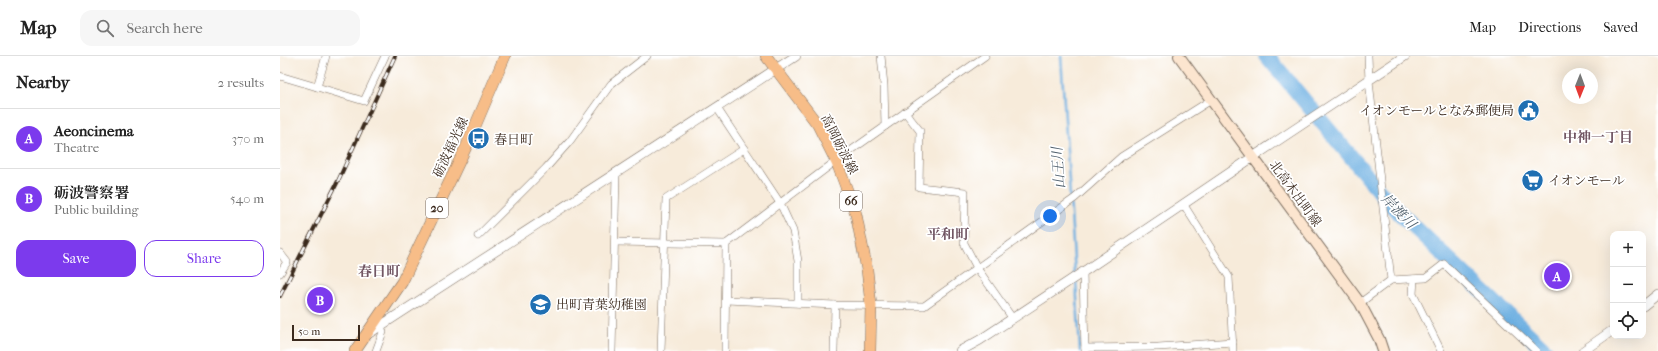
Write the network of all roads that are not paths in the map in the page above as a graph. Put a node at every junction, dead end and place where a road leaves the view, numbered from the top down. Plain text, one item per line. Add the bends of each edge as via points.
1 (326, 56) edge
2 (385, 56) edge
3 (506, 56) edge
4 (647, 56) edge
5 (766, 56) edge
6 (796, 56) edge
7 (881, 56) edge
8 (985, 56) edge
9 (1180, 56) edge
10 (1368, 56) edge
11 (1405, 56) edge
12 (776, 69) junction
13 (280, 76) edge
14 (1369, 81) junction
15 (317, 86) junction
16 (1211, 100) junction
17 (717, 108) junction
18 (906, 112) junction
19 (885, 126) junction
20 (744, 149) junction
21 (1253, 157) junction
22 (836, 161) junction
23 (616, 174) junction
24 (780, 203) junction
25 (1184, 205) junction
26 (478, 236) dead end
27 (615, 242) junction
28 (664, 242) junction
29 (726, 244) junction
30 (280, 253) edge
31 (977, 268) junction
32 (1083, 272) junction
33 (280, 273) edge
34 (1414, 279) junction
35 (1391, 280) junction
36 (1658, 294) edge
37 (726, 300) junction
38 (798, 303) junction
39 (1360, 303) junction
40 (1646, 304) edge
41 (835, 305) junction
42 (871, 305) junction
43 (1013, 319) junction
44 (381, 326) junction
45 (1610, 332) edge
46 (366, 336) junction
47 (1233, 342) junction
48 (1085, 349) edge
49 (1158, 349) edge
50 (355, 351) edge
51 (376, 351) edge
52 (612, 351) edge
53 (661, 351) edge
54 (725, 351) edge
55 (834, 351) edge
56 (870, 351) edge
57 (960, 351) edge
58 (1233, 351) edge
59 (1383, 351) edge
60 (1441, 351) edge
61 (1536, 351) edge
62 (1583, 351) edge

1 - 15 street
2 - 15 street via 364,102
3 - 46 main road, 砺波福光線 / 20 via 402,282
4 - 26 street via 612,84 570,141
5 - 12 main road, 高岡砺波線 / 66
6 - 12 street
7 - 19 street
8 - 18 street
9 - 16 main road, 北高木出町線
10 - 14 street
11 - 14 street
12 - 17 street
12 - 22 main road, 高岡砺波線 / 66 via 818,125
13 - 15 street
14 - 21 street
14 - 35 street
16 - 21 main road, 北高木出町線
16 - 31 street via 1121,157 1070,201
17 - 20 street
17 - 23 street
18 - 19 street
18 - 31 street via 920,131 919,187 965,192 964,243
19 - 22 street
20 - 24 street
20 - 28 street via 666,199
21 - 25 street
21 - 39 main road, 北高木出町線
22 - 24 street
22 - 42 main road, 高岡砺波線 / 66 via 856,214
23 - 27 street
23 - 44 street
24 - 29 street
24 - 38 street via 793,231 798,261
25 - 32 street
25 - 47 street via 1229,277
27 - 28 street
27 - 52 street
28 - 29 street
28 - 53 street
29 - 37 street
30 - 33 street via 287,262
31 - 42 street via 924,306
31 - 43 street
32 - 43 street
32 - 48 street
34 - 35 street
34 - 60 street via 1413,294
34 - 61 street via 1426,278 1444,264
35 - 39 street
36 - 40 street
37 - 38 street
37 - 54 street
38 - 41 street
39 - 59 main road, 北高木出町線
41 - 42 street
41 - 55 street
42 - 56 main road, 高岡砺波線 / 66
43 - 57 street
44 - 46 street
44 - 51 street via 383,332
45 - 62 street
46 - 50 main road, 砺波福光線 / 20
47 - 49 street
47 - 58 street
48 - 49 street

